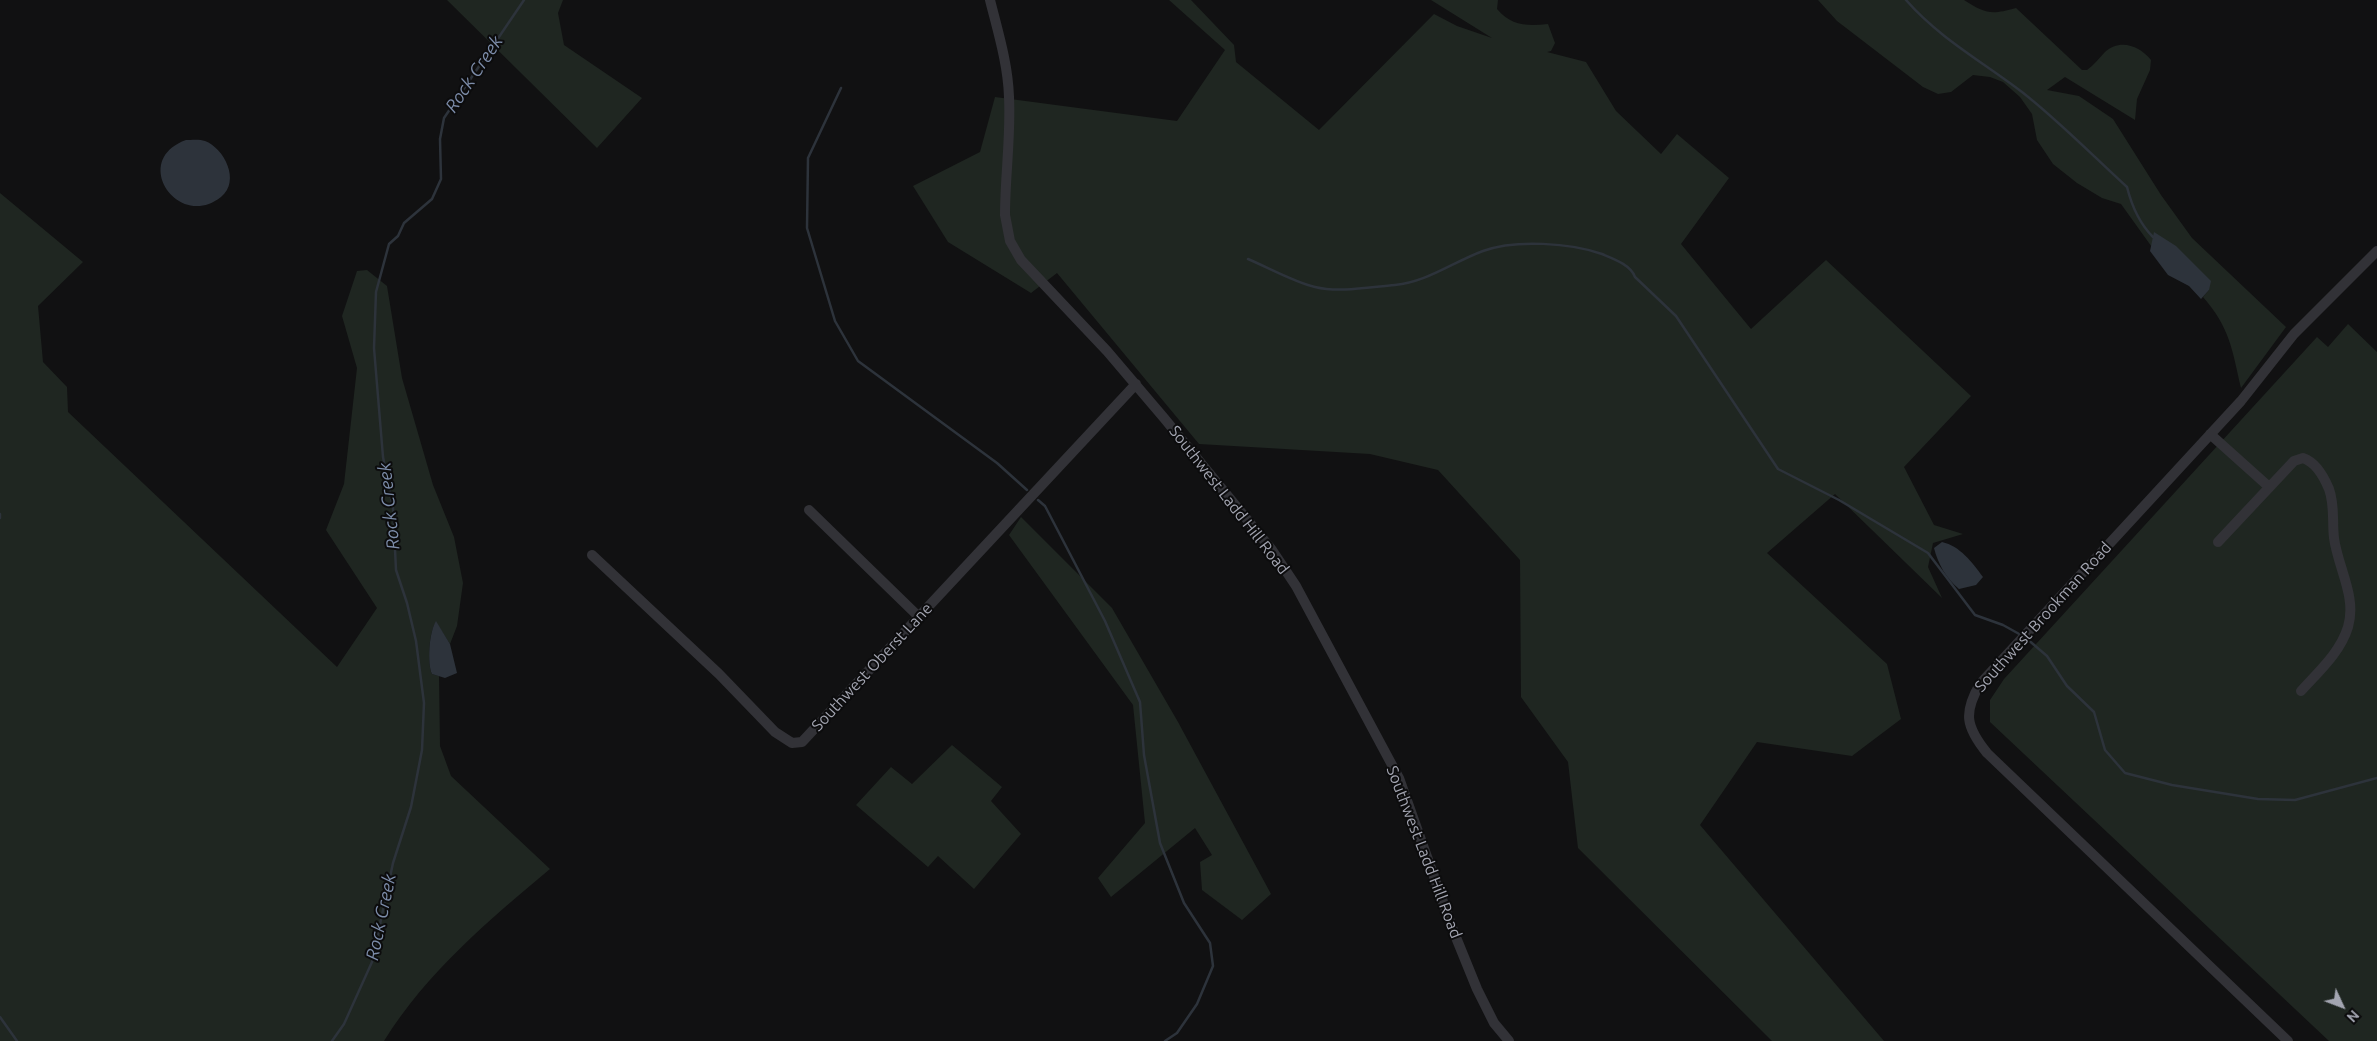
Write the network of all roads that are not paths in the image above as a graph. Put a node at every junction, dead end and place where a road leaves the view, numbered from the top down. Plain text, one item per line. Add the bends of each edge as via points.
1 (990, 0) edge
2 (2377, 251) edge
3 (1136, 384) junction
4 (2210, 434) junction
5 (2268, 486) junction
6 (809, 510) dead end
7 (2218, 542) dead end
8 (592, 554) dead end
9 (919, 617) junction
10 (2301, 691) dead end
11 (1509, 1041) edge
12 (2288, 1041) edge

1 - 3 street, Southwest Ladd Hill Road via 1009,89 1005,215 1010,242 1029,270
2 - 4 street, Southwest Brookman Road via 2294,334 2242,401
3 - 9 street, Southwest Oberst Lane
3 - 11 street, Southwest Ladd Hill Road via 1272,550 1321,629 1399,778 1476,989 1490,1016
4 - 5 street
4 - 12 street, Southwest Brookman Road via 1980,684 1968,712 1974,736 1987,753
5 - 7 street
5 - 10 street via 2298,459 2306,459 2315,466 2329,489 2334,540 2349,597 2350,616 2342,642 2333,657
6 - 9 street
8 - 9 street, Southwest Oberst Lane via 776,732 792,743 802,742

